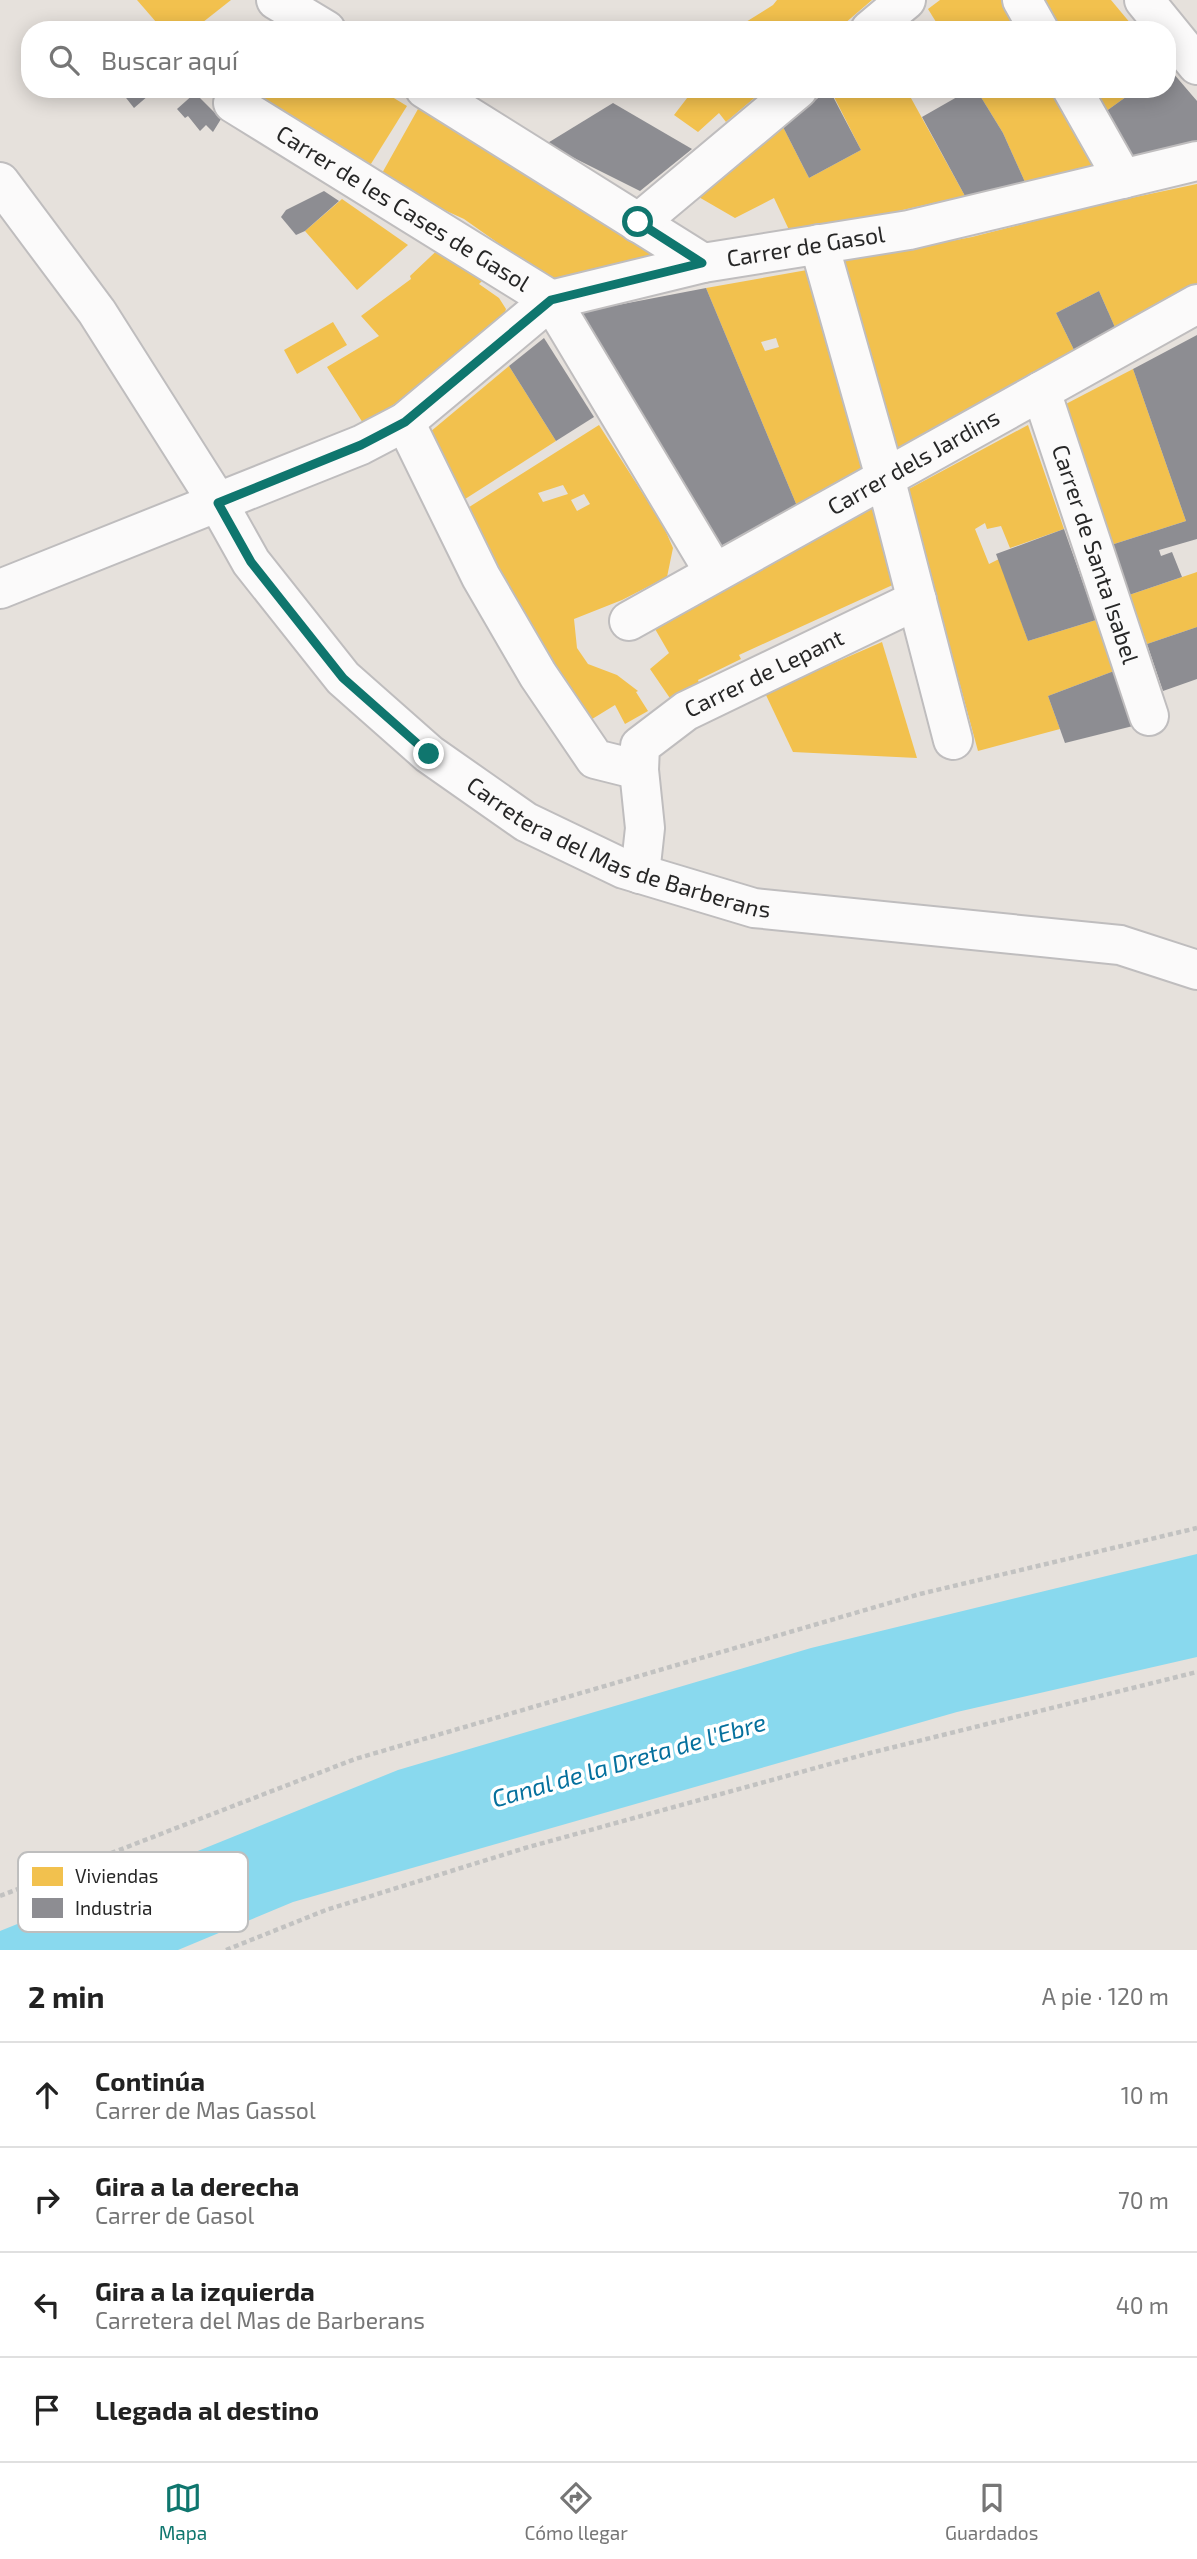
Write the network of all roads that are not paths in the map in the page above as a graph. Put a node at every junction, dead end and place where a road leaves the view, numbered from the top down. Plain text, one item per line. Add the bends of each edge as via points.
1 (276, 0) edge
2 (906, 0) edge
3 (1022, 0) edge
4 (1156, 5) edge
5 (311, 21) edge
6 (881, 21) edge
7 (1034, 21) edge
8 (1167, 21) edge
9 (1176, 34) edge
10 (1197, 65) edge
11 (439, 98) edge
12 (788, 98) edge
13 (1077, 98) edge
14 (233, 103) dead end
15 (1197, 161) edge
16 (1123, 179) junction
17 (0, 182) edge
18 (638, 222) junction
19 (818, 244) junction
20 (702, 263) junction
21 (551, 300) junction
22 (1197, 304) edge
23 (1041, 391) junction
24 (405, 422) junction
25 (885, 477) junction
26 (218, 503) junction
27 (714, 572) junction
28 (0, 589) edge
29 (917, 600) junction
30 (629, 621) dead end
31 (1149, 716) dead end
32 (953, 740) dead end
33 (639, 770) junction
34 (640, 874) junction
35 (1197, 970) edge

1 - 5 street
2 - 6 street
3 - 7 street
4 - 8 street
9 - 10 street
11 - 18 street
12 - 18 street
13 - 16 street
14 - 21 street, Carrer de les Cases de Gasol
15 - 16 street, Carrer de Gasol
16 - 19 street, Carrer de Gasol via 909,230
17 - 26 street, Carretera del Mas de Barberans via 97,312
18 - 20 street
19 - 20 street, Carrer de Gasol
19 - 25 street
20 - 21 street, Carrer de Gasol
21 - 24 street, Carrer de Gasol
21 - 27 street, Carrer de les Cases de Gasol
22 - 23 street, Carrer dels Jardins
23 - 25 street, Carrer dels Jardins
23 - 31 street, Carrer de Santa Isabel
24 - 26 street, Carrer de Gasol via 361,445
24 - 33 street via 481,577 595,760
25 - 27 street, Carrer dels Jardins
25 - 29 street
26 - 28 street, Carrer de Gasol
26 - 34 street, Carretera del Mas de Barberans via 251,562 343,678 429,754 526,822
27 - 30 street, Carrer dels Jardins
29 - 32 street
29 - 33 street, Carrer de Lepant via 686,711 640,746
33 - 34 street via 645,828
34 - 35 street, Carretera del Mas de Barberans via 754,908 1120,945

